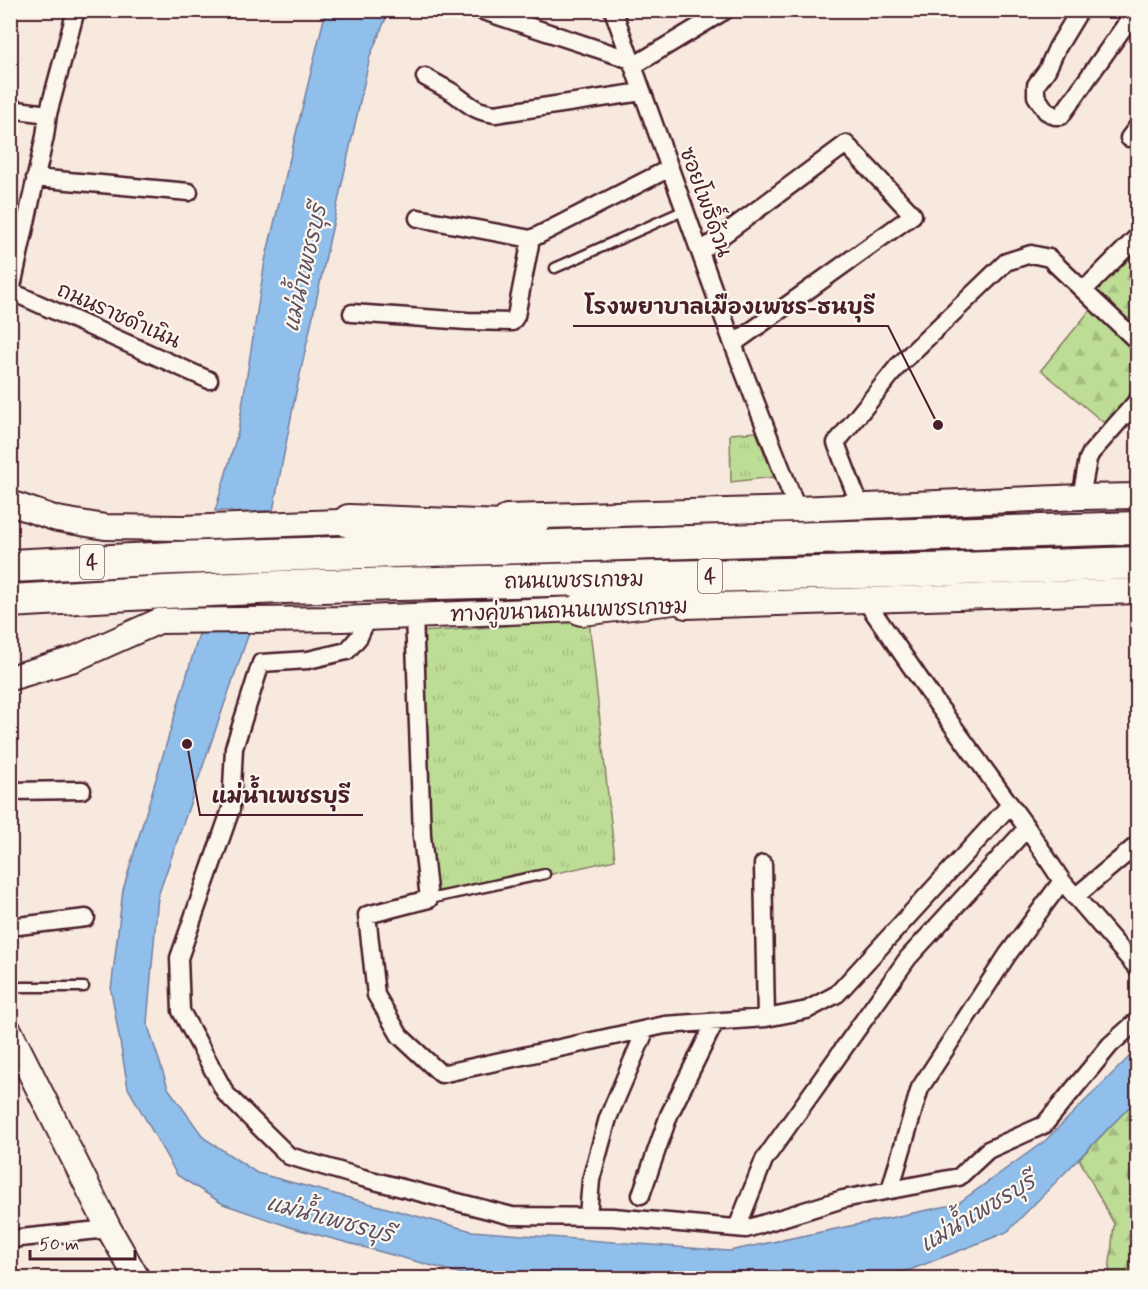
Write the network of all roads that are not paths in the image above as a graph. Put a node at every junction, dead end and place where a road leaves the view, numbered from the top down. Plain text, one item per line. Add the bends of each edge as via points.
1 (76, 10) edge
2 (480, 10) edge
3 (613, 10) edge
4 (726, 10) edge
5 (1136, 10) edge
6 (1077, 12) edge
7 (632, 63) junction
8 (425, 77) dead end
9 (642, 92) junction
10 (10, 109) edge
11 (48, 114) junction
12 (670, 168) junction
13 (35, 178) junction
14 (189, 192) dead end
15 (685, 210) junction
16 (418, 218) dead end
17 (1137, 236) edge
18 (531, 238) junction
19 (700, 252) junction
20 (555, 268) dead end
21 (1084, 290) junction
22 (11, 291) edge
23 (352, 313) dead end
24 (1137, 342) edge
25 (733, 344) junction
26 (210, 380) dead end
27 (1137, 400) edge
28 (1137, 496) edge
29 (1081, 497) junction
30 (10, 503) edge
31 (860, 506) junction
32 (798, 508) junction
33 (349, 522) junction
34 (1137, 528) edge
35 (810, 538) junction
36 (1137, 563) edge
37 (10, 566) edge
38 (897, 572) junction
39 (1137, 591) edge
40 (865, 600) junction
41 (10, 602) edge
42 (162, 606) junction
43 (582, 609) junction
44 (414, 615) junction
45 (368, 617) junction
46 (10, 678) edge
47 (82, 790) dead end
48 (10, 791) edge
49 (1010, 805) junction
50 (1027, 828) junction
51 (1137, 844) edge
52 (763, 864) dead end
53 (545, 874) dead end
54 (1062, 881) junction
55 (1075, 897) junction
56 (429, 899) junction
57 (86, 918) dead end
58 (10, 927) edge
59 (1137, 969) edge
60 (84, 987) dead end
61 (10, 988) edge
62 (766, 1018) junction
63 (1137, 1020) edge
64 (715, 1022) junction
65 (646, 1029) junction
66 (10, 1032) edge
67 (890, 1190) junction
68 (641, 1195) dead end
69 (588, 1216) junction
70 (109, 1228) junction
71 (737, 1228) junction
72 (10, 1239) edge
73 (136, 1278) edge

1 - 11 street
2 - 7 street
3 - 7 street, ซอยโพธิ์ด้วน
4 - 7 street
5 - 6 street via 1061,116 1055,116 1046,111 1036,96 1036,85
7 - 9 street, ซอยโพธิ์ด้วน
8 - 9 street via 468,106 495,114
9 - 12 street, ซอยโพธิ์ด้วน
10 - 11 street
11 - 13 street
12 - 15 street, ซอยโพธิ์ด้วน
12 - 18 street
13 - 14 street
13 - 22 street
15 - 19 street, ซอยโพธิ์ด้วน
15 - 20 lane
16 - 18 street
17 - 21 street
18 - 23 street via 512,322
19 - 25 street, ซอยโพธิ์ด้วน
19 - 25 street via 846,144 913,214
21 - 24 street
21 - 31 street via 1049,258 1031,254 1006,262 898,366 837,443
22 - 26 street, ถนนราชดำเนิน
25 - 32 street, ซอยโพธิ์ด้วน
27 - 29 street via 1091,453
28 - 29 main road, 4
29 - 31 main road, 4
30 - 33 main road, 4 via 57,519 105,527
31 - 32 main road, 4
32 - 33 main road, 4
33 - 35 highway
34 - 35 highway, ถนนเพชรเกษม / 4
35 - 37 highway, ถนนเพชรเกษม / 4
36 - 38 highway, ถนนเพชรเกษม / 4
38 - 42 highway, ถนนเพชรเกษม / 4 via 282,587
38 - 43 highway
39 - 40 main road, ทางคู่ขนานถนนเพชรเกษม / 4
40 - 43 main road, ทางคู่ขนานถนนเพชรเกษม / 4
40 - 49 street
41 - 42 highway, ถนนเพชรเกษม / 4
42 - 45 main road, ทางคู่ขนานถนนเพชรเกษม / 4 via 273,619
42 - 46 main road, ทางคู่ขนานถนนเพชรเกษม / 4 via 74,659
43 - 44 main road, ทางคู่ขนานถนนเพชรเกษม / 4
44 - 45 main road, ทางคู่ขนานถนนเพชรเกษม / 4
44 - 56 street via 422,836
45 - 69 street via 359,638 347,651 308,660 261,663 234,748 231,809 179,958 181,1011 226,1094 289,1156 512,1216
47 - 48 street
49 - 50 street
49 - 62 street via 837,994 807,1011
50 - 54 street
50 - 71 street via 908,958 764,1160
51 - 55 street
52 - 62 street
53 - 56 lane
54 - 55 street
54 - 67 street via 1008,954 920,1088
55 - 59 street
56 - 65 street via 367,915 376,995 400,1036 441,1074
57 - 58 street
60 - 61 lane
62 - 64 street
63 - 67 street via 1110,1045 1044,1125 988,1150 959,1177
64 - 65 street
64 - 68 street via 669,1115
65 - 69 street via 608,1118 591,1180
66 - 70 main road
67 - 71 street via 843,1199 746,1229
69 - 71 street
70 - 72 street
70 - 73 main road

